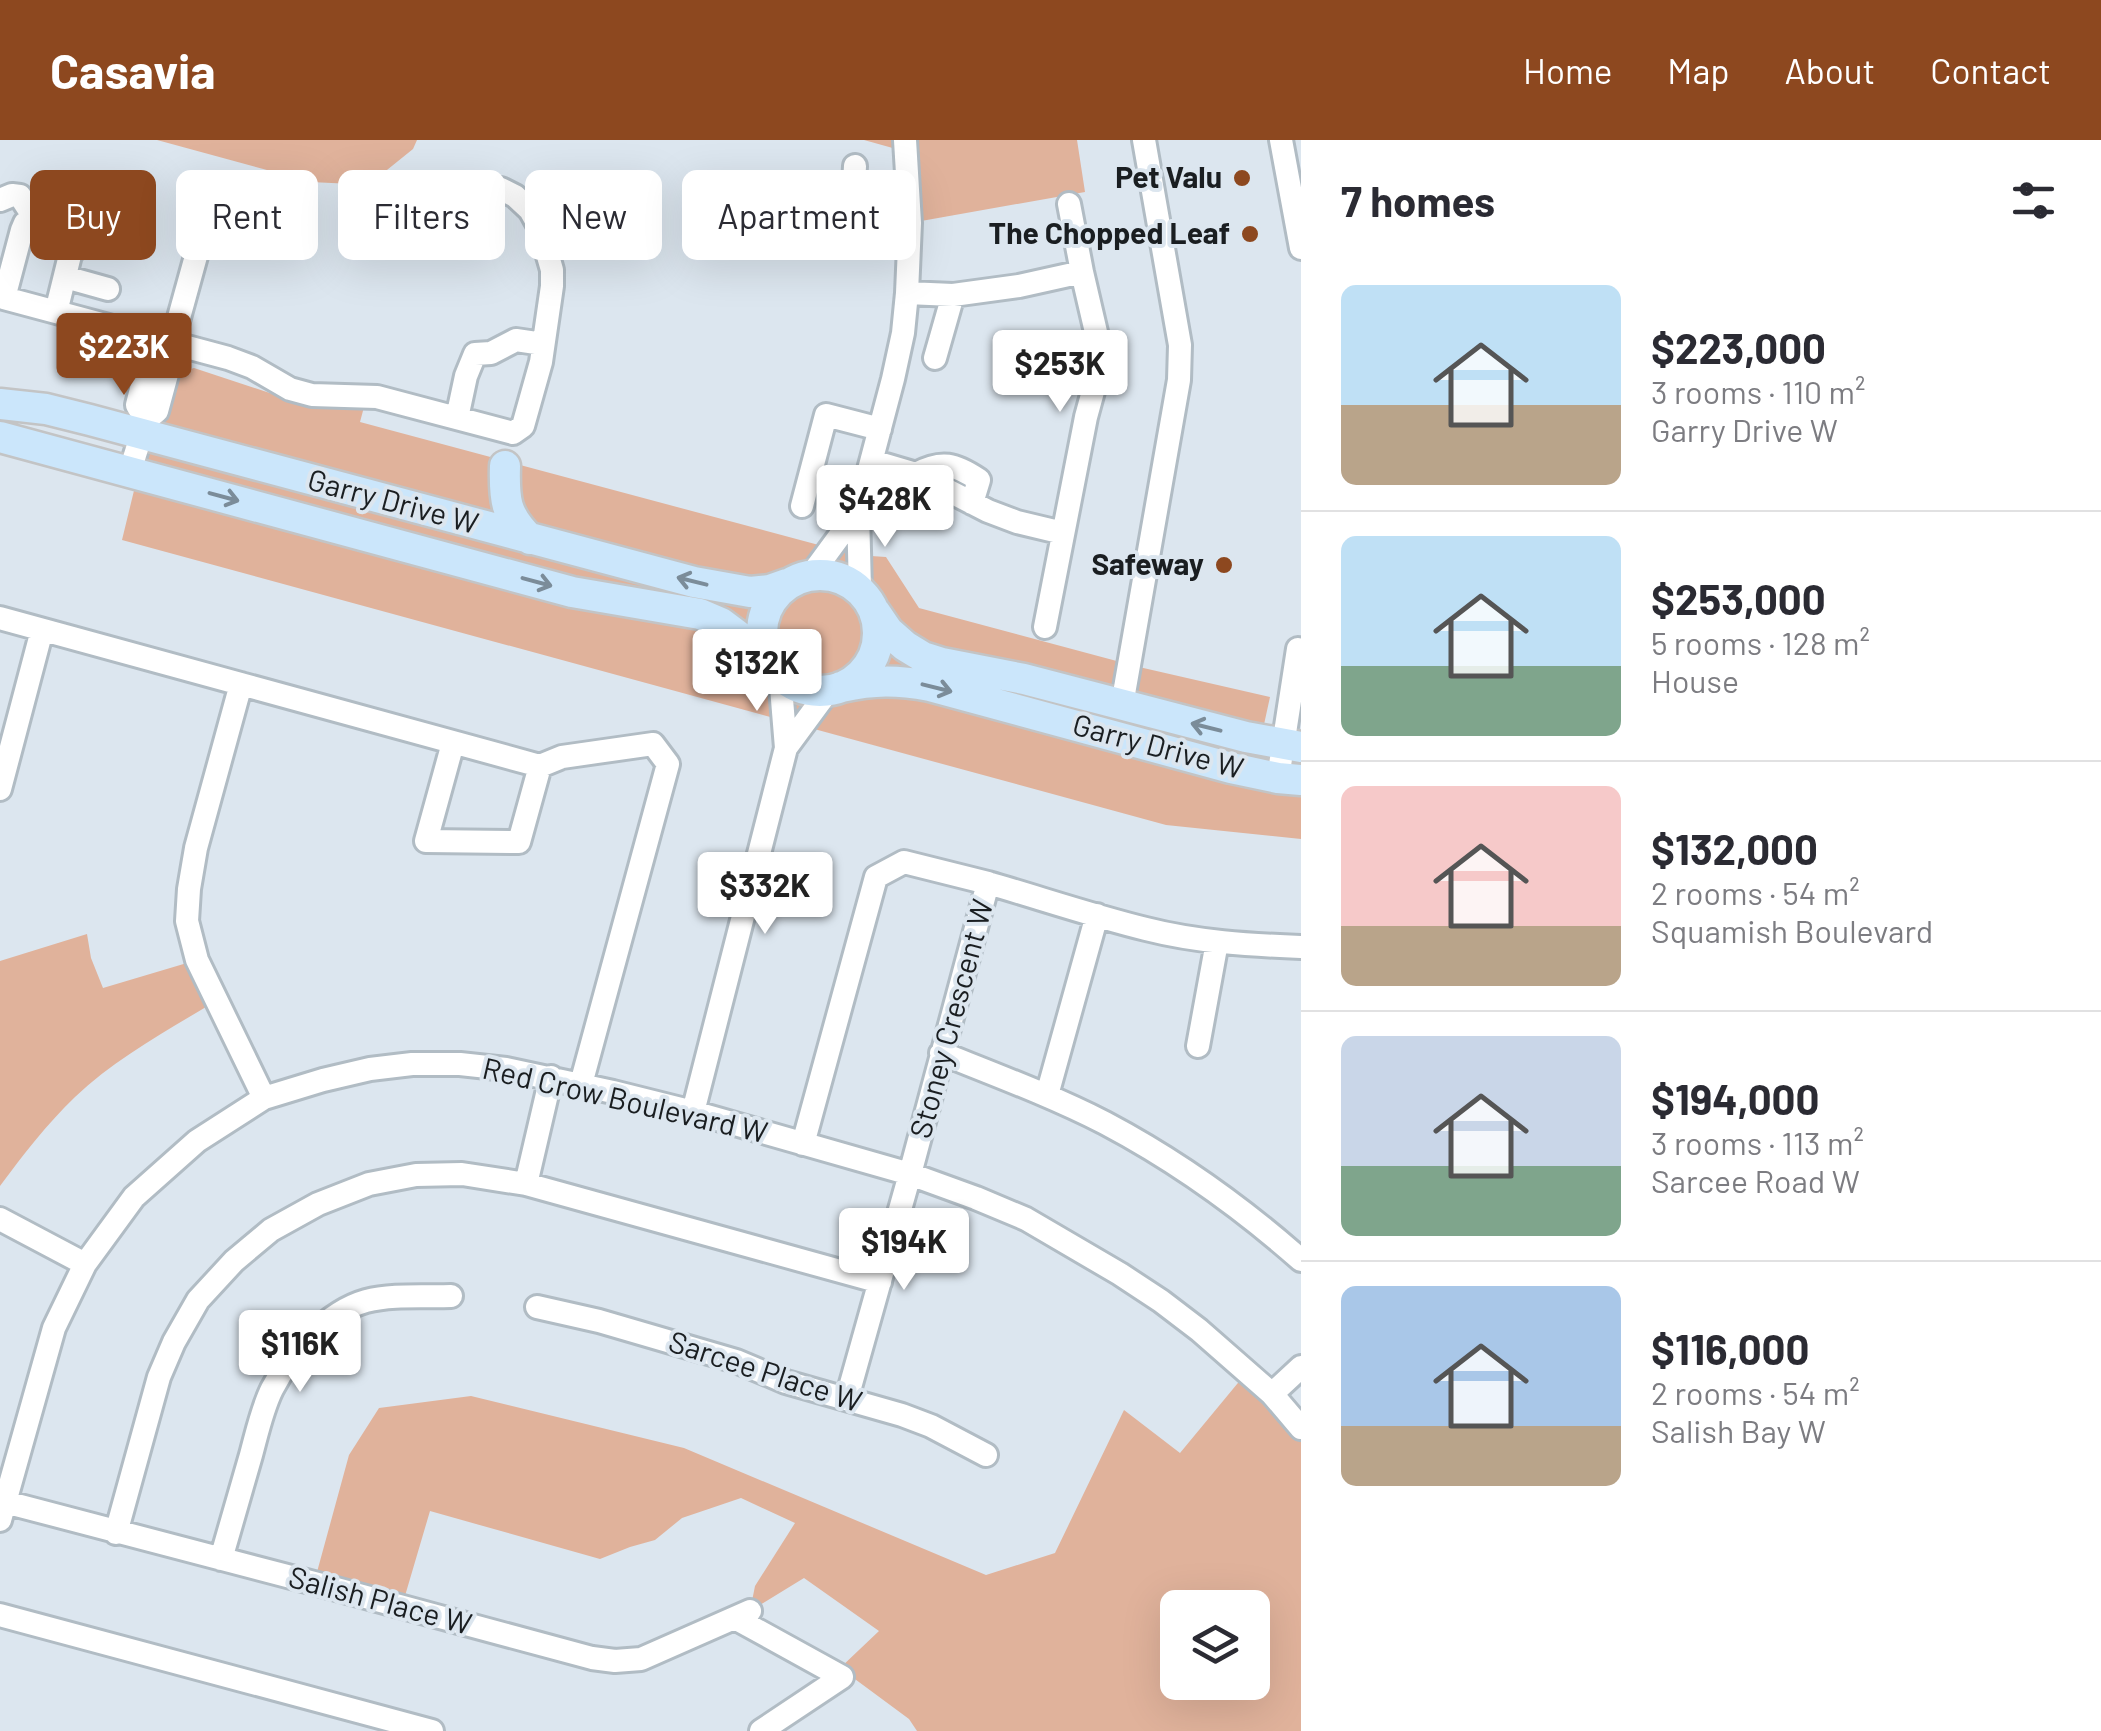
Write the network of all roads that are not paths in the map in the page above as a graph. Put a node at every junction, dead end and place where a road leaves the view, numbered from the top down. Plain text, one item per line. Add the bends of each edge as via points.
1 (906, 140) edge
2 (1144, 140) edge
3 (1281, 140) edge
4 (855, 166) dead end
5 (855, 170) edge
6 (907, 170) edge
7 (505, 191) edge
8 (0, 200) edge
9 (1069, 204) dead end
10 (30, 211) edge
11 (0, 214) edge
12 (30, 218) edge
13 (18, 244) junction
14 (1301, 248) edge
15 (69, 260) edge
16 (194, 260) edge
17 (908, 260) edge
18 (1082, 272) junction
19 (65, 277) junction
20 (108, 288) dead end
21 (907, 293) junction
22 (953, 294) junction
23 (56, 312) junction
24 (168, 342) junction
25 (543, 344) junction
26 (936, 358) dead end
27 (0, 404) edge
28 (457, 418) junction
29 (0, 420) edge
30 (143, 427) junction
31 (880, 428) junction
32 (512, 433) junction
33 (0, 438) edge
34 (872, 461) junction
35 (505, 466) junction
36 (130, 472) junction
37 (802, 506) dead end
38 (858, 511) junction
39 (452, 518) junction
40 (1063, 533) junction
41 (530, 539) junction
42 (799, 580) junction
43 (867, 601) junction
44 (0, 618) edge
45 (1045, 627) dead end
46 (42, 630) junction
47 (1301, 650) edge
48 (775, 670) junction
49 (241, 684) junction
50 (835, 689) junction
51 (1122, 705) junction
52 (453, 744) junction
53 (1291, 746) edge
54 (786, 748) junction
55 (540, 766) junction
56 (1290, 779) edge
57 (0, 789) edge
58 (988, 883) junction
59 (1097, 915) junction
60 (1217, 942) junction
61 (1301, 946) edge
62 (1198, 1046) dead end
63 (941, 1053) junction
64 (552, 1077) junction
65 (581, 1084) junction
66 (1047, 1095) junction
67 (264, 1098) junction
68 (693, 1112) junction
69 (803, 1144) junction
70 (910, 1174) junction
71 (526, 1184) junction
72 (0, 1219) edge
73 (1301, 1260) edge
74 (84, 1264) junction
75 (880, 1282) junction
76 (451, 1296) dead end
77 (537, 1307) dead end
78 (1301, 1368) edge
79 (1272, 1394) junction
80 (847, 1398) junction
81 (1301, 1428) edge
82 (986, 1455) dead end
83 (2, 1511) edge
84 (116, 1532) junction
85 (221, 1559) junction
86 (0, 1615) edge
87 (432, 1731) edge
88 (761, 1731) edge

1 - 6 street
2 - 51 street via 1180,346 1179,380
3 - 14 street
4 - 5 street
7 - 25 street via 530,210 552,270
8 - 10 street via 20,196
9 - 18 street
11 - 13 street
12 - 13 street
13 - 23 street via 4,298
15 - 19 street
16 - 24 street
17 - 21 street
18 - 22 street
18 - 40 street via 1099,345
19 - 20 street
19 - 23 street
21 - 22 street
21 - 31 street
22 - 26 street
23 - 24 street
24 - 28 street via 252,367 312,396 377,397
24 - 30 street via 158,411
25 - 28 street via 516,340 475,354
25 - 32 street via 523,426
27 - 30 main road, Garry Drive W
28 - 32 street
29 - 30 main road via 109,438
30 - 36 street
30 - 39 main road, Garry Drive W
31 - 34 street
31 - 37 street via 826,414
32 - 35 street
33 - 36 main road, Garry Drive W
34 - 38 street
34 - 40 street via 1018,522
35 - 39 main road via 482,503
35 - 41 main road via 507,508
36 -> 48 main road, Garry Drive W via 572,592 700,614 738,635
38 - 42 street
38 - 43 street
39 - 41 main road, Garry Drive W
40 - 45 street
42 -> 41 main road, Garry Drive W via 750,592 726,590
42 - 43 main road via 838,577
42 - 48 main road via 769,603 761,628
43 - 50 main road via 876,650 863,673
43 - 51 main road, Garry Drive W via 888,631 923,657
44 - 46 street
46 - 49 street
46 - 57 street
47 - 53 street
48 - 50 main road via 802,688
48 - 54 street
49 - 52 street
49 - 67 street via 196,848 188,921 197,960
50 - 54 street
50 -> 56 main road, Garry Drive W via 895,680 930,686
53 -> 51 main road, Garry Drive W
52 - 55 street
52 - 55 street via 426,841 519,842
53 - 56 street
54 - 68 street
55 - 65 street via 654,744 668,764
58 - 59 street, Stoney Crescent W
58 - 63 street, Stoney Crescent W
58 - 69 street via 904,862 876,877
59 - 60 street, Stoney Crescent W
59 - 66 street
60 - 61 street, Stoney Crescent W
60 - 62 street
63 - 66 street
63 - 70 street, Stoney Crescent W
64 - 65 street, Red Crow Boulevard W
64 - 67 street, Red Crow Boulevard W via 412,1064
64 - 71 street
65 - 68 street, Red Crow Boulevard W
66 - 73 street via 1175,1164
67 - 74 street, Red Crow Boulevard W via 163,1170
68 - 69 street, Red Crow Boulevard W
69 - 70 street, Red Crow Boulevard W
70 - 75 street, Stoney Crescent W
70 - 79 street, Red Crow Boulevard W via 1026,1219 1120,1274
71 - 75 street
71 - 84 street via 462,1174 369,1184 318,1204 246,1250 198,1300 174,1342
72 - 74 street
74 - 83 street, Red Crow Boulevard W via 54,1328
75 - 80 street, Stoney Crescent W
76 - 85 street via 365,1301 316,1333 292,1359 262,1416
77 - 80 street, Sarcee Place W
78 - 79 street
79 - 81 street, Red Crow Boulevard W
80 - 82 street, Sarcee Place W via 931,1426
83 - 84 street, Salish Place W
84 - 85 street, Salish Place W
85 - 88 street, Salish Place W via 614,1662 641,1659 743,1615 842,1677
86 - 87 street

